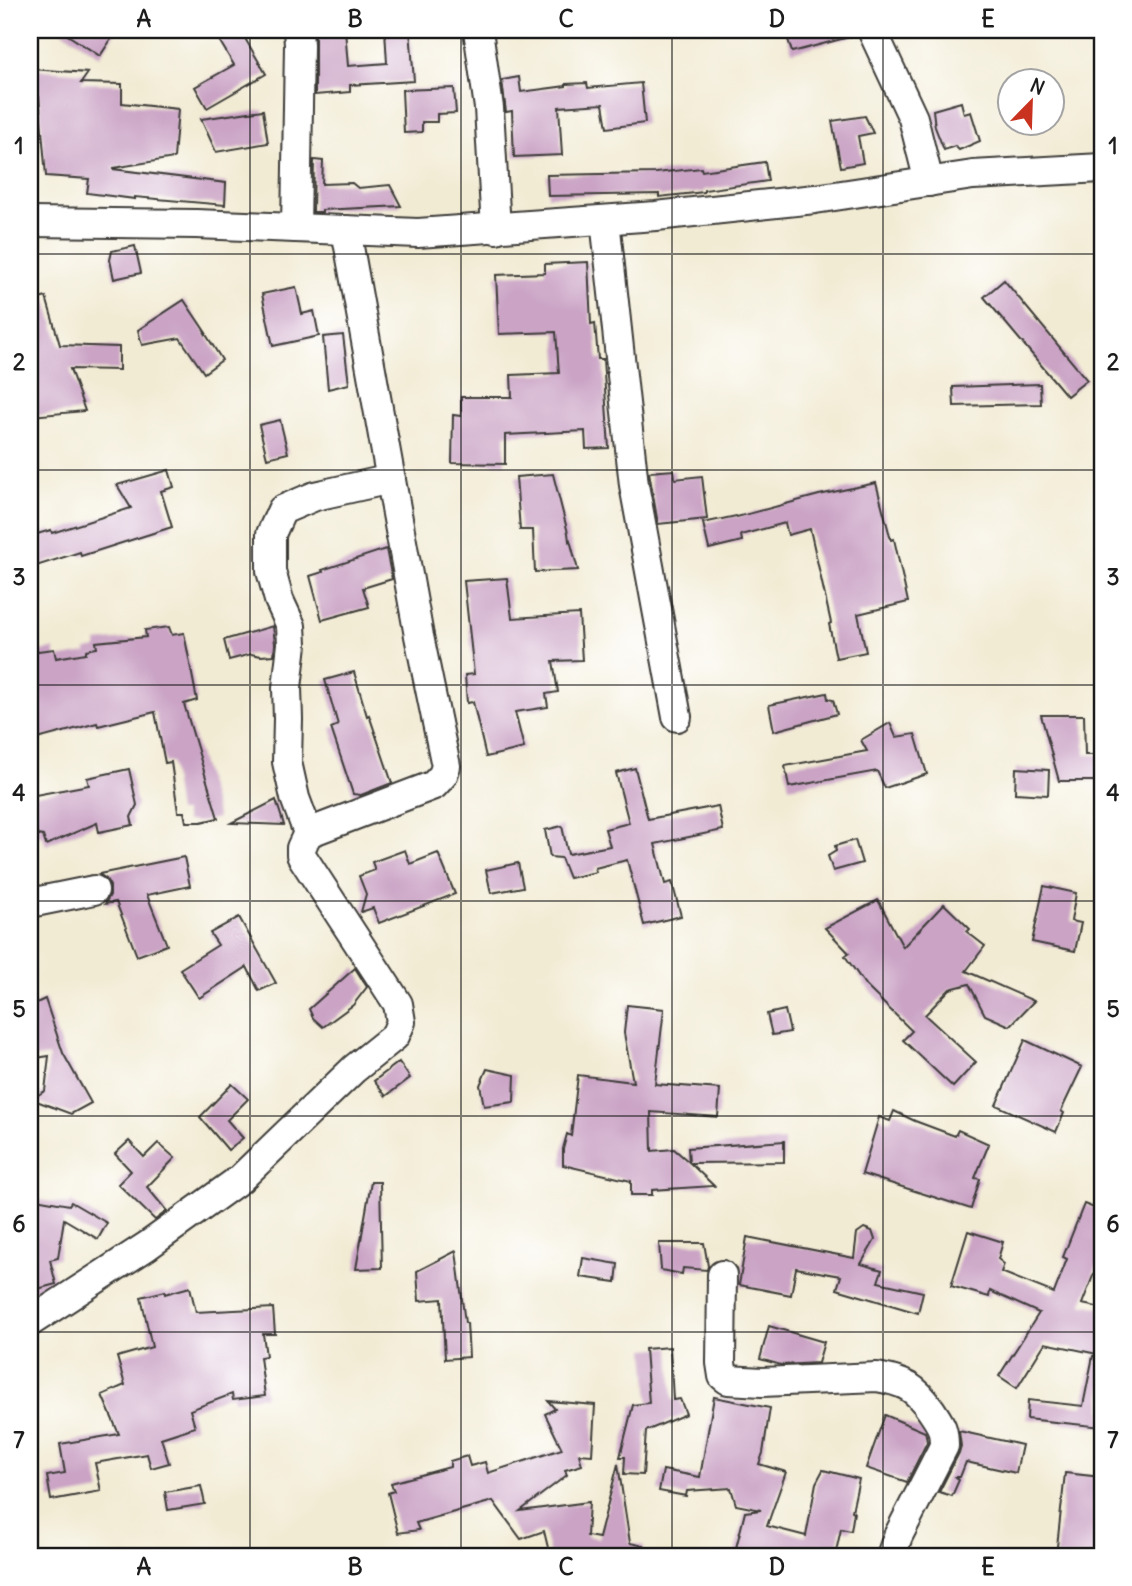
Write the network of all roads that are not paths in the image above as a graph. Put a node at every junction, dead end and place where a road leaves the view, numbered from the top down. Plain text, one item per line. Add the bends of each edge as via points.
1 (298, 30) edge
2 (478, 30) edge
3 (872, 30) edge
4 (1102, 168) edge
5 (929, 181) junction
6 (605, 220) junction
7 (30, 222) edge
8 (296, 228) junction
9 (496, 229) junction
10 (346, 230) junction
11 (391, 479) junction
12 (677, 717) dead end
13 (308, 833) junction
14 (94, 890) dead end
15 (30, 904) edge
16 (722, 1275) dead end
17 (30, 1322) edge
18 (891, 1556) edge

1 - 8 street
2 - 9 street via 489,107
3 - 5 street via 914,118
4 - 5 street
5 - 6 street via 815,199
6 - 9 street
6 - 12 street via 634,485
7 - 8 street
8 - 10 street
9 - 10 street
10 - 11 street
11 - 13 street via 315,496 282,510 271,534 271,571 291,626 287,762
11 - 13 street via 446,766 434,785
13 - 17 street via 301,855 398,1004 401,1022 395,1036 354,1069 240,1179
14 - 15 street
16 - 18 street via 721,1363 728,1380 895,1380 921,1395 944,1430 944,1446

